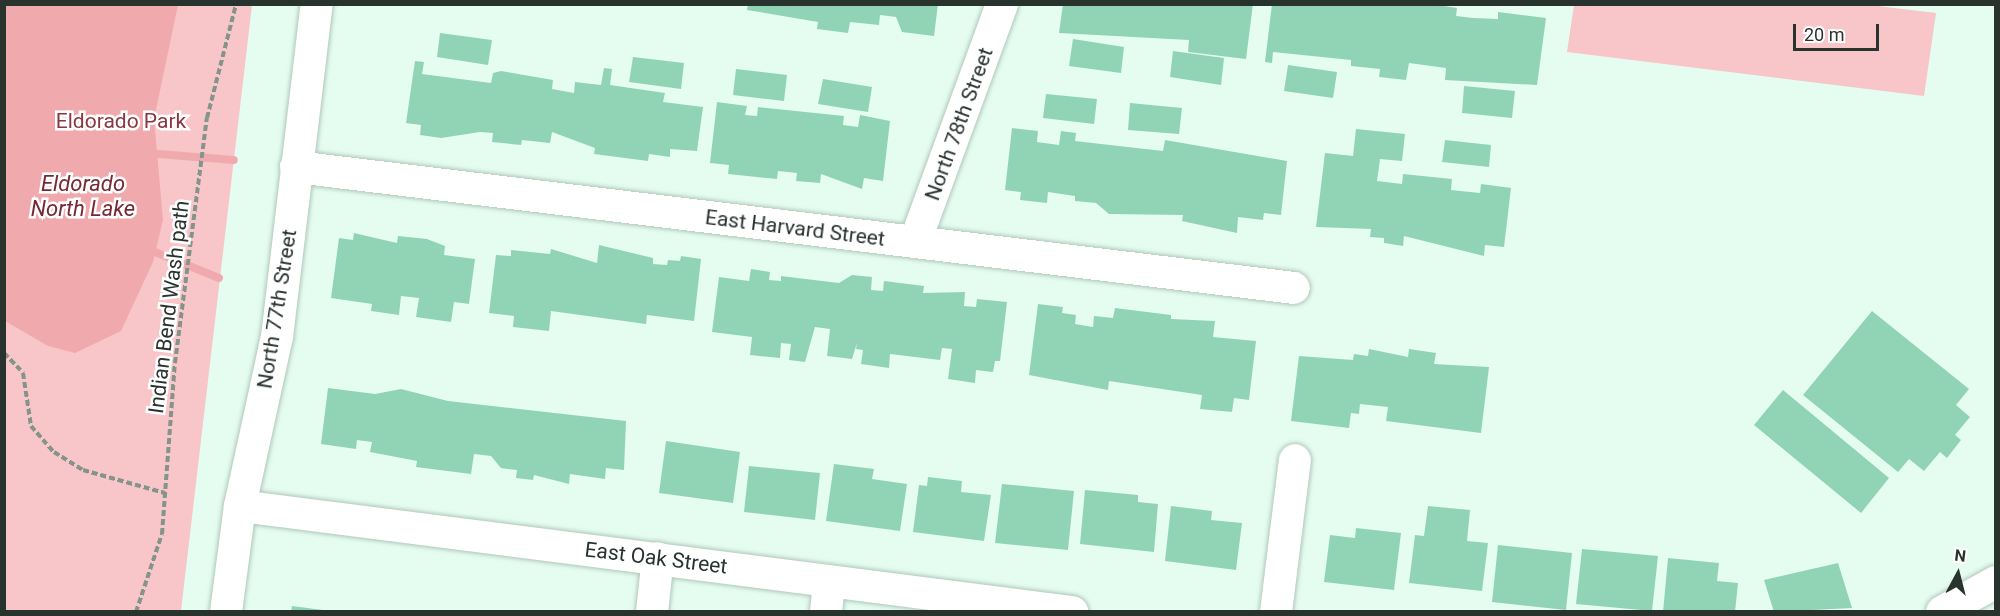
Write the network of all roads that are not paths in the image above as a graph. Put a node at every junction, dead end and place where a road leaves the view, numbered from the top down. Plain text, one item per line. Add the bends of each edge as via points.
1 (317, 4) edge
2 (1002, 4) edge
3 (296, 167) junction
4 (915, 242) junction
5 (1294, 288) dead end
6 (1295, 460) dead end
7 (240, 506) junction
8 (658, 558) junction
9 (829, 581) junction
10 (1995, 582) edge
11 (226, 612) edge
12 (652, 612) edge
13 (826, 612) edge
14 (1072, 612) edge
15 (1276, 612) edge
16 (1942, 612) edge

1 - 3 street, North 77th Street
2 - 4 street, North 78th Street
3 - 4 street, East Harvard Street
3 - 7 street, North 77th Street via 277,337
4 - 5 street, East Harvard Street
6 - 15 street
7 - 8 street, East Oak Street
7 - 11 street, North 77th Street
8 - 9 street, East Oak Street
8 - 12 street
9 - 13 street
9 - 14 street, East Oak Street
10 - 16 street

